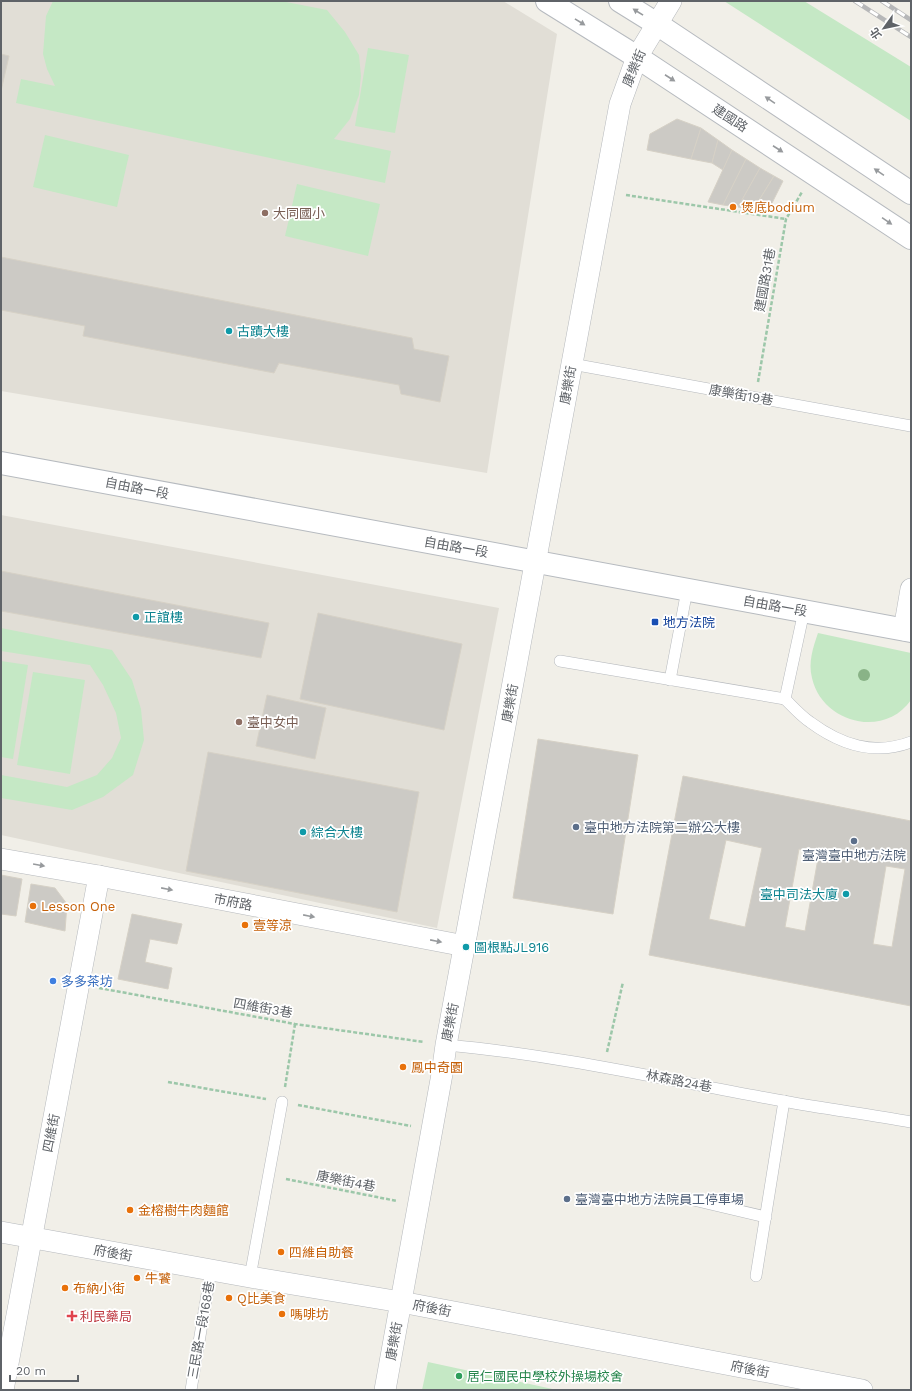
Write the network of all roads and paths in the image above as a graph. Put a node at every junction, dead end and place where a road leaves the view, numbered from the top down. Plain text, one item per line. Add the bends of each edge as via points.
1 (547, 1) edge
2 (620, 1) edge
3 (671, 1) edge
4 (657, 24) junction
5 (637, 57) junction
6 (814, 173) junction
7 (604, 191) junction
8 (911, 193) edge
9 (786, 219) junction
10 (911, 238) edge
11 (572, 364) junction
12 (756, 398) junction
13 (911, 426) edge
14 (1, 463) edge
15 (536, 562) junction
16 (911, 589) edge
17 (687, 590) junction
18 (804, 612) junction
19 (907, 630) edge
20 (560, 661) dead end
21 (670, 680) junction
22 (785, 699) junction
23 (911, 742) edge
24 (1, 859) edge
25 (99, 876) junction
26 (465, 946) junction
27 (623, 982) dead end
28 (78, 984) junction
29 (295, 1024) junction
30 (446, 1046) junction
31 (603, 1067) junction
32 (784, 1101) junction
33 (282, 1102) joint
34 (911, 1122) edge
35 (269, 1176) junction
36 (689, 1200) dead end
37 (419, 1205) junction
38 (766, 1217) junction
39 (1, 1232) edge
40 (31, 1238) junction
41 (211, 1270) junction
42 (756, 1276) dead end
43 (250, 1277) junction
44 (401, 1302) junction
45 (3, 1390) edge
46 (191, 1390) edge
47 (385, 1390) edge
48 (862, 1390) edge

1 -> 5 main road, 建國路
4 -> 2 main road
3 - 4 street, 康樂街
4 - 5 street, 康樂街
8 -> 4 main road
5 -> 6 main road, 建國路
5 - 7 street, 康樂街 via 620,104
6 - 9 path, 建國路31巷
6 -> 10 main road, 建國路
7 - 9 path
7 - 11 street, 康樂街
9 - 12 path, 建國路31巷
11 - 12 lane, 康樂街19巷
11 - 15 street, 康樂街
12 - 13 lane, 康樂街19巷
14 - 15 main road, 自由路一段
15 - 17 main road, 自由路一段
15 - 26 street, 康樂街
16 - 19 street
17 - 18 main road, 自由路一段
17 - 21 lane
18 - 19 main road, 自由路一段
18 - 22 lane
20 - 21 lane
21 - 22 lane
22 - 23 lane via 809,722 836,739 858,747 881,748
24 -> 25 street, 市府路
25 -> 26 street, 市府路
25 - 28 street, 四維街
26 - 30 street, 康樂街
27 - 31 path
28 - 29 path, 四維街3巷
28 - 40 street, 四維街
29 - 30 path, 四維街3巷
29 - 33 path
30 - 31 lane, 林森路24巷 via 488,1049
30 - 37 street, 康樂街
31 - 32 lane, 林森路24巷
32 - 34 lane, 林森路24巷
32 - 38 lane
33 - 35 lane
35 - 37 path, 康樂街4巷
35 - 43 lane
36 - 38 lane
37 - 44 street, 康樂街
38 - 42 lane
39 - 40 street, 府後街
40 - 41 street, 府後街
40 - 45 street, 四維街
41 - 43 street, 府後街
41 - 46 lane, 三民路一段168巷
43 - 44 street, 府後街
44 - 47 street, 康樂街
44 - 48 street, 府後街

